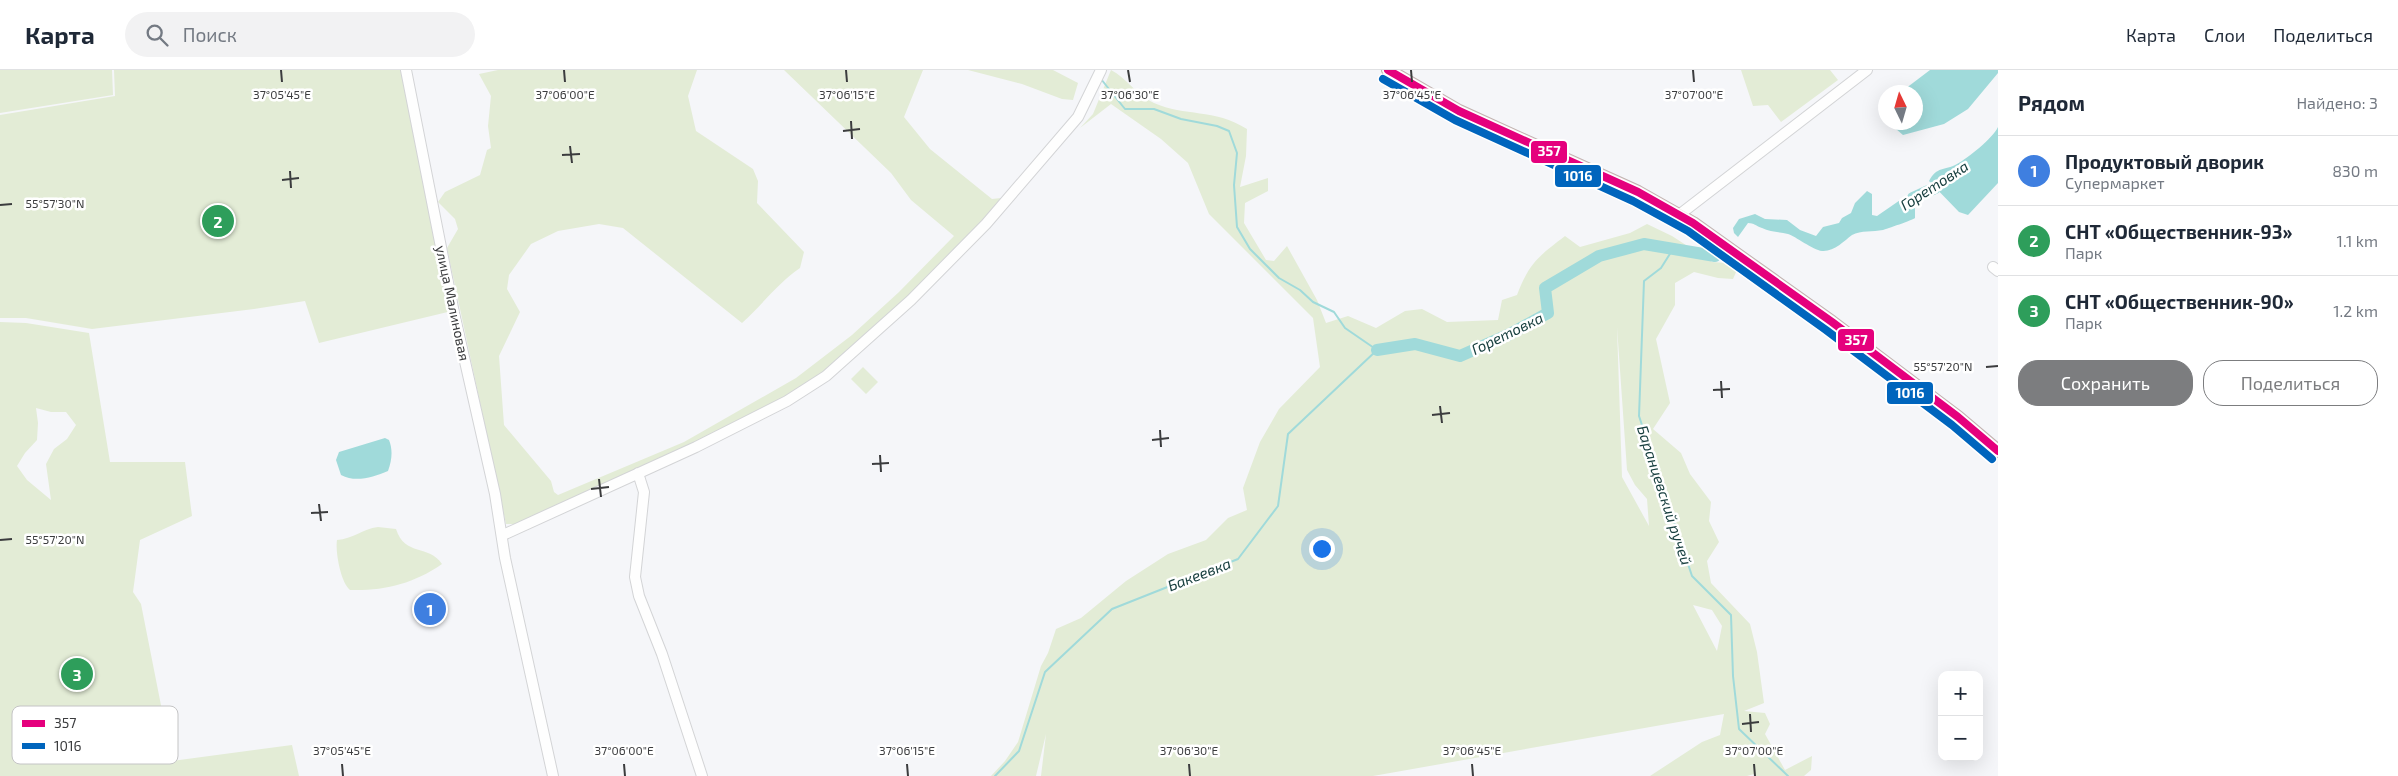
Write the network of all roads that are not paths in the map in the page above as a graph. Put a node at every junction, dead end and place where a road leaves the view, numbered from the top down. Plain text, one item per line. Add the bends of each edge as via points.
1 (406, 70) edge
2 (1101, 70) edge
3 (1388, 70) edge
4 (1867, 70) edge
5 (1679, 215) junction
6 (1998, 451) edge
7 (638, 473) junction
8 (503, 535) junction
9 (553, 776) edge
10 (702, 776) edge

1 - 8 street, улица Малиновая via 452,303
2 - 7 street via 1078,117 986,224 910,300 826,376 763,414
3 - 5 main road via 1459,111 1638,192
4 - 5 street
5 - 6 main road via 1832,322
7 - 8 street
7 - 10 street via 644,492 635,577 639,596 662,654
8 - 9 street, улица Малиновая via 505,558

